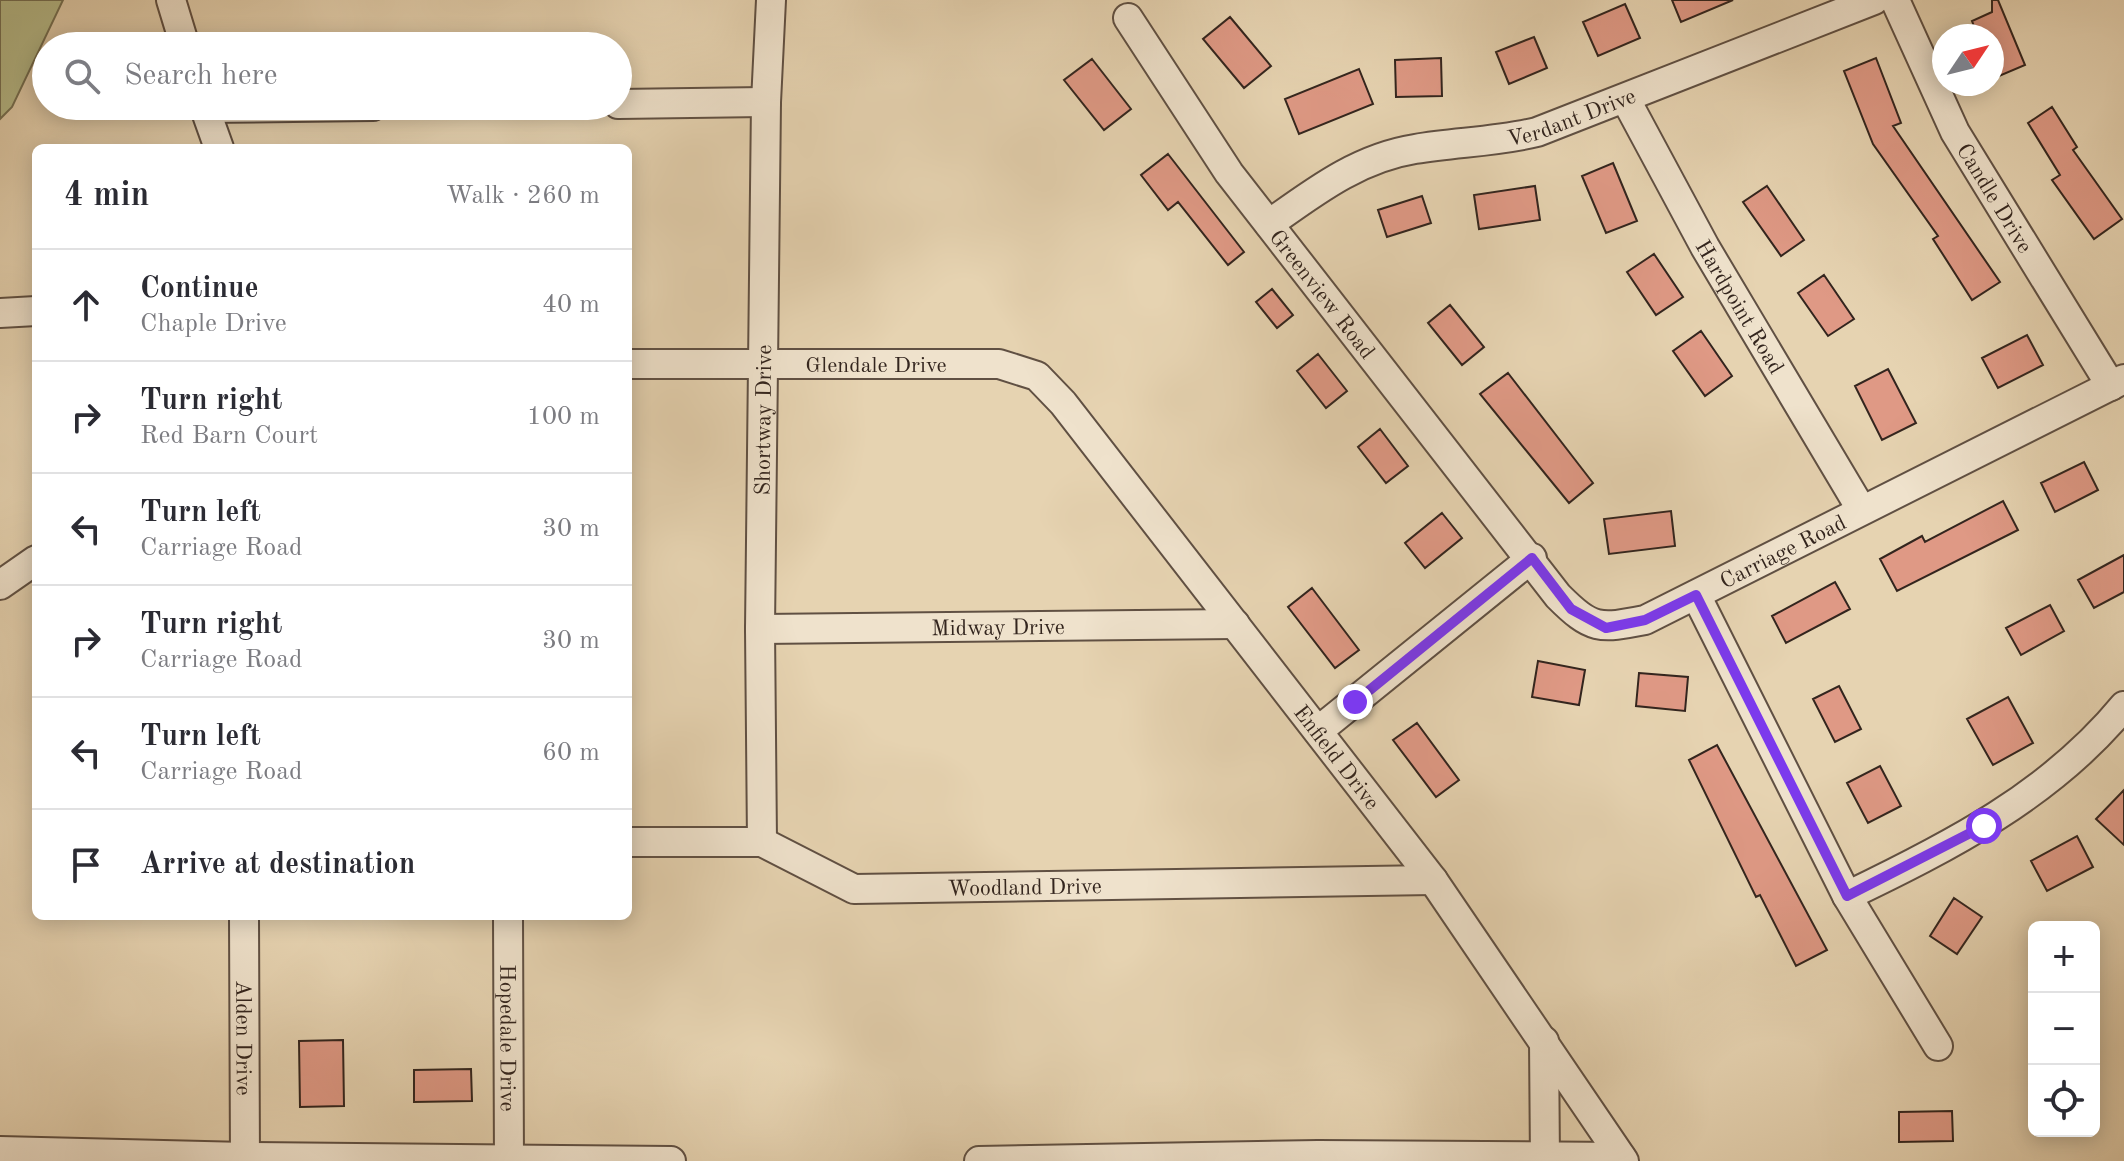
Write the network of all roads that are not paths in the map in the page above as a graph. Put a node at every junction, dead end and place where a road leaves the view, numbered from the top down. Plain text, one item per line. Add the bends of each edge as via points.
1 (171, 0) edge
2 (771, 0) edge
3 (1874, 0) edge
4 (1895, 0) edge
5 (1128, 18) dead end
6 (181, 32) edge
7 (1626, 100) junction
8 (766, 102) junction
9 (632, 104) edge
10 (209, 120) edge
11 (218, 144) edge
12 (1269, 224) junction
13 (32, 311) edge
14 (0, 313) edge
15 (763, 362) junction
16 (632, 364) edge
17 (1027, 370) joint
18 (2117, 383) edge
19 (1861, 509) junction
20 (1532, 558) junction
21 (32, 563) edge
22 (0, 585) edge
23 (1696, 595) junction
24 (1235, 624) junction
25 (760, 629) junction
26 (2124, 706) edge
27 (1318, 731) junction
28 (632, 842) edge
29 (762, 842) junction
30 (1433, 880) junction
31 (1847, 896) junction
32 (244, 920) edge
33 (508, 920) edge
34 (1544, 1041) junction
35 (1938, 1046) dead end
36 (0, 1151) edge
37 (245, 1159) edge
38 (1276, 1159) edge
39 (1545, 1159) edge
40 (1622, 1159) edge
41 (1019, 1160) edge
42 (509, 1161) edge
43 (671, 1161) edge
44 (979, 1161) edge

1 - 6 street
2 - 8 street, Shortway Drive
3 - 7 street, Verdant Drive
4 - 18 street, Candle Drive via 1955,132
5 - 12 street, Greenview Road via 1229,173
7 - 12 street, Verdant Drive via 1496,142 1417,148 1365,163
7 - 19 street, Hardpoint Road via 1705,247
8 - 9 street
8 - 15 street, Shortway Drive
10 - 11 street
12 - 20 street, Greenview Road
13 - 14 street
15 - 16 street, Glendale Drive
15 - 17 street, Glendale Drive via 999,364
15 - 25 street, Shortway Drive
17 - 24 street, Enfield Drive via 1049,386
18 - 19 street, Carriage Road
19 - 23 street, Carriage Road
20 - 23 street, Carriage Road via 1571,609 1606,628 1645,620
20 - 27 street
21 - 22 street
23 - 31 street
24 - 25 street, Midway Drive
24 - 27 street, Enfield Drive
25 - 29 street, Shortway Drive
26 - 31 street via 2080,755 1984,826
27 - 30 street, Enfield Drive
28 - 29 street, Woodland Drive
29 - 30 street, Woodland Drive via 854,889
30 - 34 street, Enfield Drive
31 - 35 street
32 - 37 street, Alden Drive
33 - 42 street, Hopedale Drive
34 - 39 street
34 - 40 street, Enfield Drive
36 - 37 street
37 - 42 street
38 - 39 street
38 - 41 street
39 - 40 street
41 - 44 street
42 - 43 street

